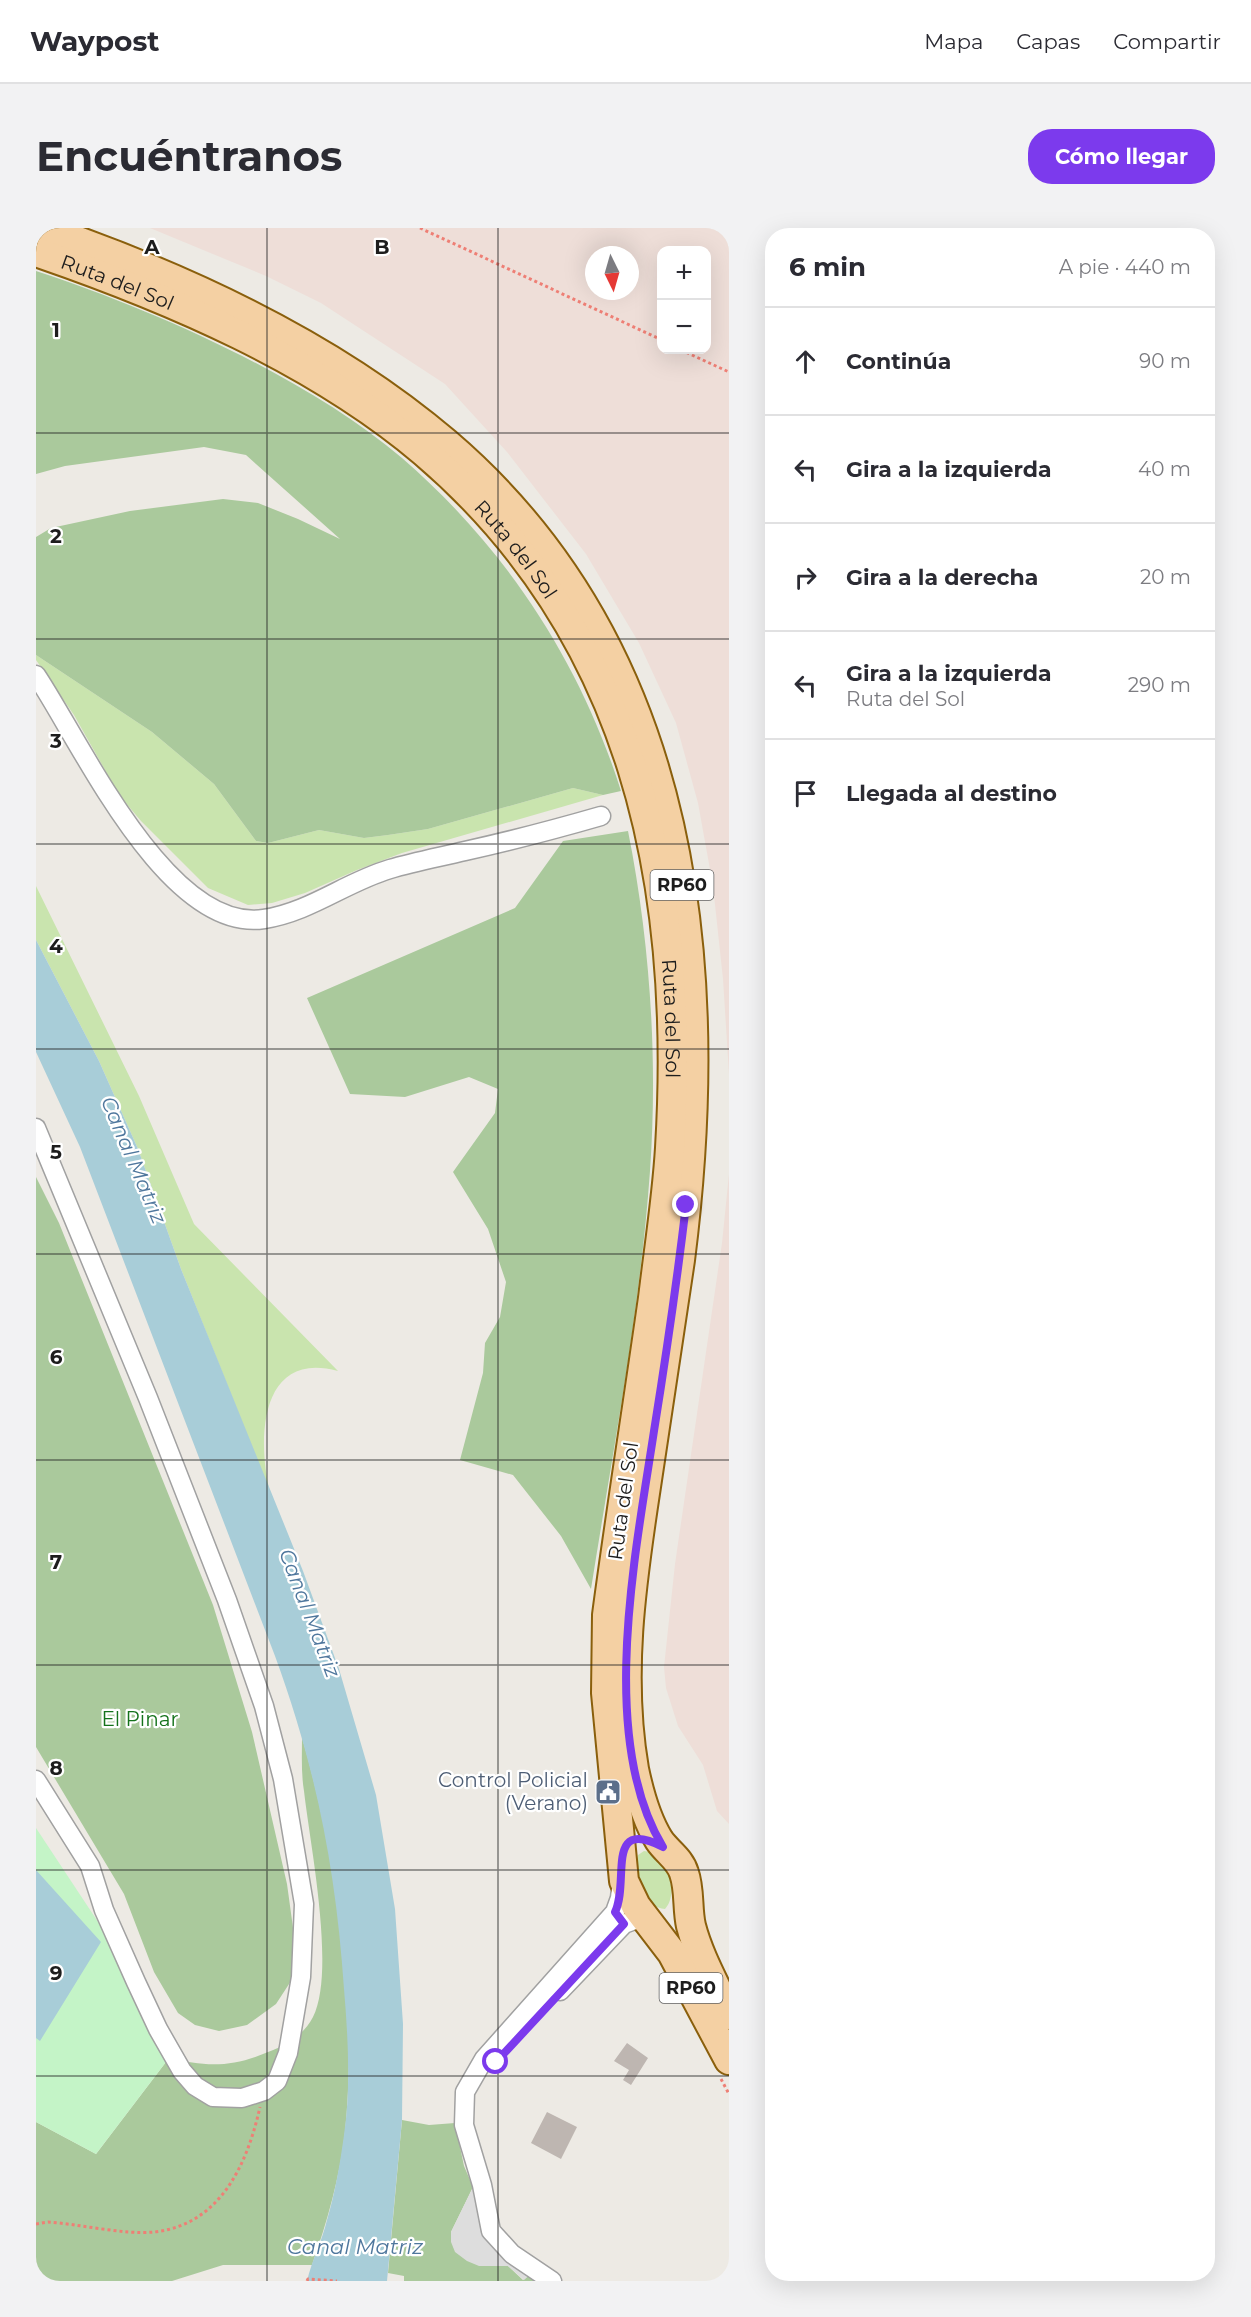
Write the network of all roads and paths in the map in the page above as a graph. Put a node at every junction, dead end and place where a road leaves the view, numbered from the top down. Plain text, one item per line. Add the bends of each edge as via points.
1 (41, 228) edge
2 (420, 228) edge
3 (36, 252) edge
4 (657, 338) edge
5 (690, 354) edge
6 (729, 372) edge
7 (36, 675) edge
8 (601, 816) dead end
9 (36, 1128) edge
10 (36, 1780) edge
11 (663, 1847) junction
12 (622, 1863) junction
13 (688, 1889) junction
14 (647, 1918) junction
15 (729, 2015) edge
16 (724, 2067) edge
17 (264, 2091) junction
18 (729, 2094) edge
19 (464, 2125) junction
20 (36, 2224) edge
21 (307, 2280) edge
22 (337, 2281) edge
23 (552, 2281) edge

1 - 11 main road, Ruta del Sol / RP60 via 143,266 261,322 368,386 435,434 508,505 570,583 611,653 637,712 662,789 684,894 695,1073 686,1205 626,1643 634,1769 647,1816
2 - 4 path
3 - 12 main road, Ruta del Sol / RP60 via 158,299 254,343 355,401 423,452 499,528 539,576 589,659 621,730 641,793 657,868 672,1051 670,1151 664,1210 605,1636 606,1693
5 - 6 path
7 - 8 street via 128,826 181,885 207,906 236,917 261,920 289,914 388,869
9 - 17 street via 227,1600 264,1706 283,1779 304,1904 301,1977 288,2053 277,2081
10 - 17 street via 90,1866 104,1910 136,1982 182,2071 195,2086 213,2097 242,2098
11 - 12 main road via 635,1838 626,1844
11 - 13 main road, Ruta del Sol / RP60 via 680,1863
12 - 14 main road, Ruta del Sol / RP60 via 629,1893
12 - 19 street via 615,1912 476,2069 465,2092
13 - 14 main road via 684,1904 672,1916 662,1920
13 - 15 main road, Ruta del Sol / RP60 via 695,1939
14 - 16 main road, Ruta del Sol / RP60 via 672,1953
14 - 19 street via 624,1924 496,2062
16 - 18 path
17 - 20 path via 255,2130 231,2184 193,2222 154,2232
19 - 23 street via 491,2231 512,2254
21 - 22 path

